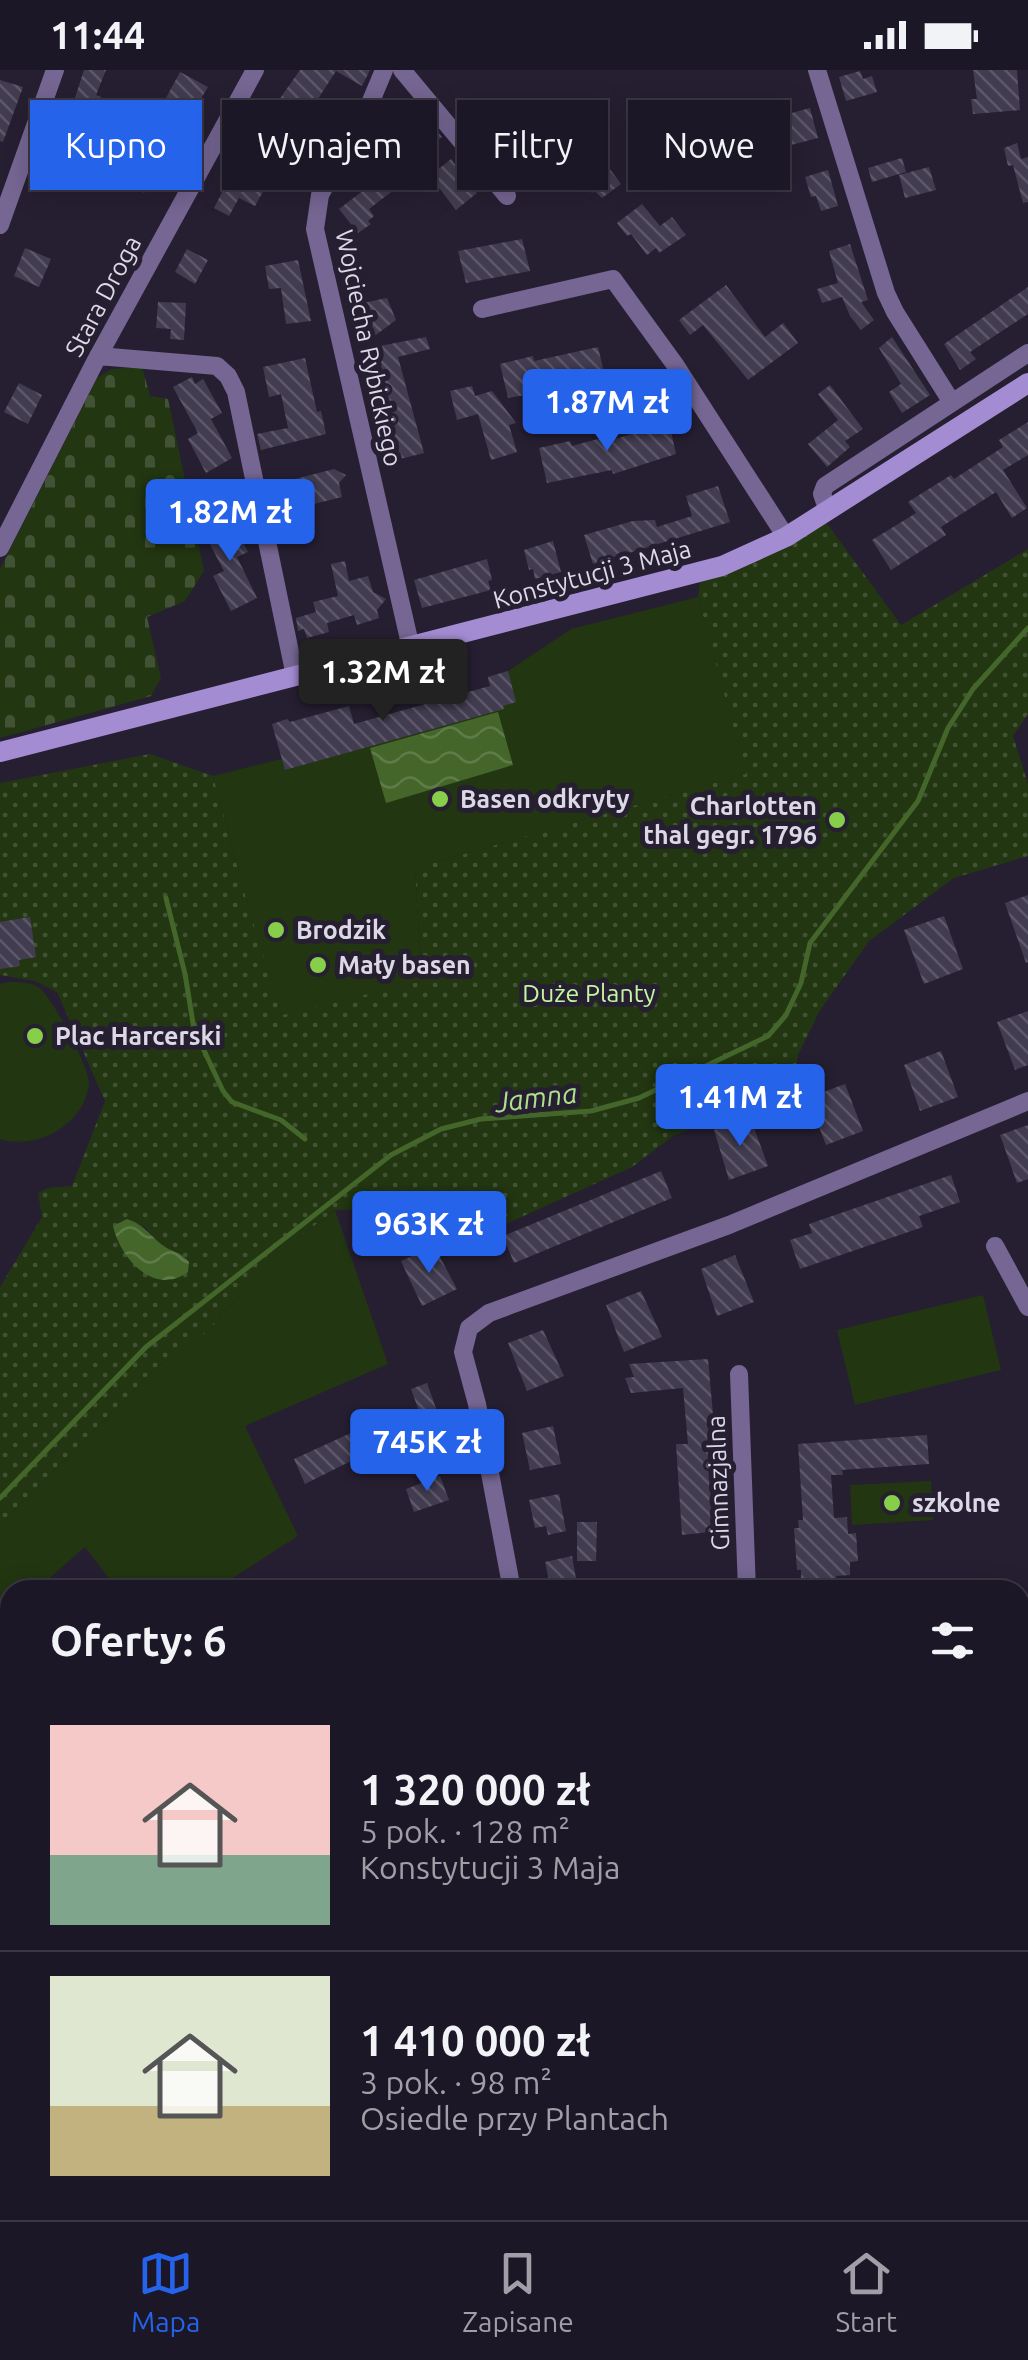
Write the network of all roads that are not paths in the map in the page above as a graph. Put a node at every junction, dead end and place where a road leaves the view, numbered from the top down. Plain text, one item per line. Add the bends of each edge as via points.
1 (55, 70) edge
2 (254, 70) edge
3 (384, 70) edge
4 (402, 70) edge
5 (817, 70) edge
6 (507, 196) dead end
7 (0, 224) edge
8 (482, 309) dead end
9 (1028, 353) edge
10 (98, 356) junction
11 (1028, 383) edge
12 (951, 402) junction
13 (828, 511) junction
14 (786, 537) junction
15 (0, 548) edge
16 (411, 648) junction
17 (294, 676) junction
18 (0, 752) edge
19 (1028, 1101) edge
20 (994, 1246) dead end
21 (1028, 1307) edge
22 (739, 1374) dead end
23 (510, 1580) edge
24 (747, 1580) edge

1 - 7 street
2 - 10 street, Stara Droga
3 - 16 street, Wojciecha Rybickiego via 320,195 316,230
4 - 6 street
5 - 12 street via 886,293
8 - 14 street via 614,279
9 - 12 street
10 - 15 street, Stara Droga
10 - 17 street via 218,366 228,376
11 - 13 street, Konstytucji 3 Maja
12 - 13 street via 825,486
13 - 14 street, Konstytucji 3 Maja
14 - 16 street, Konstytucji 3 Maja via 722,566
16 - 17 street, Konstytucji 3 Maja
17 - 18 street, Konstytucji 3 Maja
19 - 23 street via 729,1224 489,1313 468,1328 464,1352
20 - 21 street
22 - 24 street, Gimnazjalna

